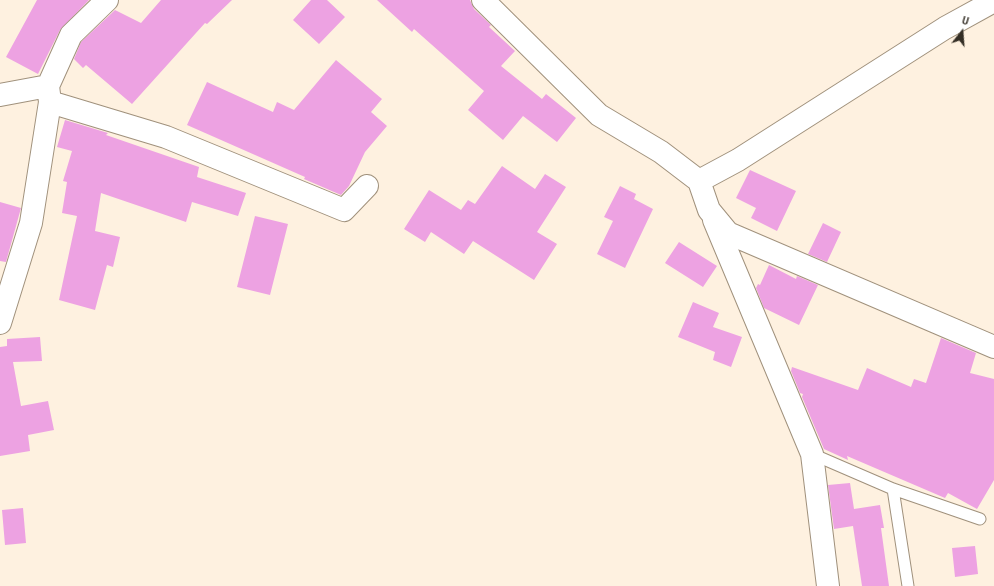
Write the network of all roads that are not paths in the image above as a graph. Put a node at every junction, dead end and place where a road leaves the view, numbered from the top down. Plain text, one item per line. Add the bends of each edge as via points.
1 (107, 0) edge
2 (484, 0) edge
3 (994, 1) edge
4 (49, 94) junction
5 (0, 95) edge
6 (699, 181) junction
7 (367, 186) dead end
8 (710, 210) junction
9 (0, 323) edge
10 (994, 347) edge
11 (812, 454) junction
12 (893, 489) junction
13 (980, 519) dead end
14 (828, 586) edge
15 (908, 586) edge

1 - 4 street via 70,36
2 - 6 street via 599,115 661,152
3 - 6 street via 945,28 738,160
4 - 5 street
4 - 7 street via 166,137 344,210
4 - 9 street via 32,223
6 - 8 street
8 - 10 street via 728,233
8 - 11 street
11 - 12 lane
11 - 14 street
12 - 13 lane
12 - 15 lane

